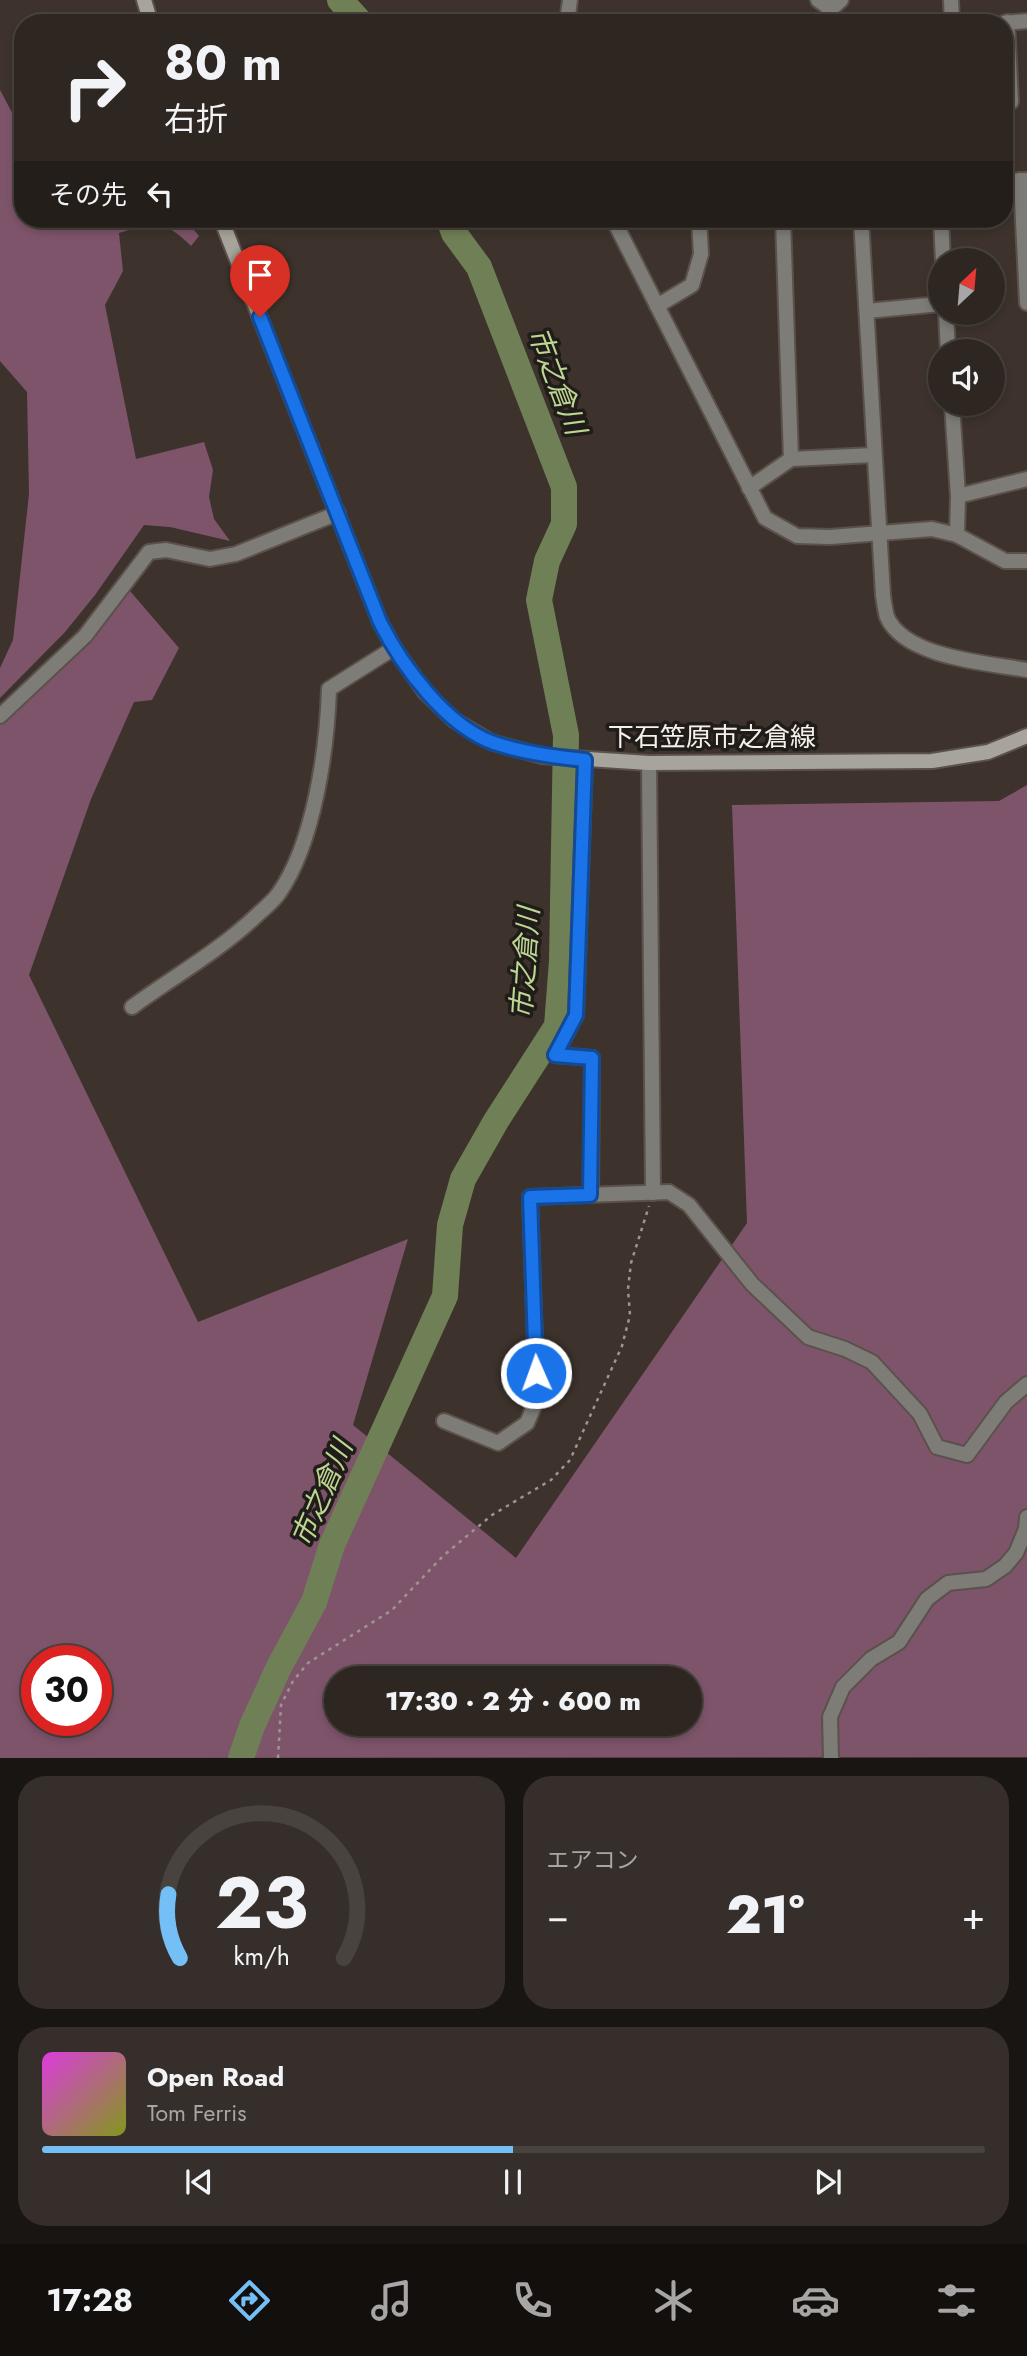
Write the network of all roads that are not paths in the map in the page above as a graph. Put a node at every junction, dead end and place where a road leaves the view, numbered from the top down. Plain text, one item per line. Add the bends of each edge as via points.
1 (818, 0) edge
2 (836, 5) edge
3 (1024, 180) edge
4 (225, 228) edge
5 (618, 228) edge
6 (700, 228) edge
7 (783, 228) edge
8 (862, 228) edge
9 (941, 228) edge
10 (942, 248) edge
11 (1027, 303) edge
12 (928, 305) edge
13 (657, 306) junction
14 (867, 311) junction
15 (953, 416) edge
16 (874, 455) junction
17 (791, 459) junction
18 (1027, 479) edge
19 (749, 488) junction
20 (958, 496) junction
21 (338, 513) junction
22 (880, 533) junction
23 (957, 535) junction
24 (1027, 561) edge
25 (394, 648) junction
26 (1027, 670) edge
27 (0, 716) edge
28 (1027, 736) edge
29 (585, 760) junction
30 (649, 763) junction
31 (132, 1007) dead end
32 (653, 1193) junction
33 (590, 1195) junction
34 (1027, 1384) edge
35 (444, 1421) dead end
36 (1027, 1517) edge
37 (831, 1758) edge

1 - 2 street
3 - 11 street
4 - 21 main road, 下石笠原市之倉線
5 - 13 street
6 - 13 street via 701,254 692,285
7 - 17 street
8 - 14 street
9 - 10 street
12 - 14 street
13 - 19 street
14 - 16 street
15 - 20 street
16 - 17 street
16 - 22 street
17 - 19 street
18 - 20 street
19 - 22 street via 765,518 797,536
20 - 23 street
21 - 25 main road, 下石笠原市之倉線
21 - 27 street via 236,554 210,559 166,550 149,552 85,636
22 - 23 street via 932,529
22 - 26 street via 888,618 908,641 940,655
23 - 24 street via 1005,561
25 - 29 main road, 下石笠原市之倉線 via 425,692 454,719 491,742 542,756
25 - 31 street via 329,689 328,729 315,803 294,866 278,895 239,932
28 - 30 main road, 下石笠原市之倉線 via 988,752 932,761
29 - 30 main road, 下石笠原市之倉線
29 - 33 street via 576,1015 555,1055 592,1058
30 - 32 street
32 - 33 street
32 - 34 street via 669,1192 689,1205 752,1284 808,1337 872,1362 920,1413 937,1447 967,1455 1006,1402
33 - 35 street via 530,1197 536,1373 534,1404 527,1423 498,1443
36 - 37 street via 1016,1553 1005,1566 986,1579 947,1583 927,1599 900,1642 871,1659 843,1687 830,1717

